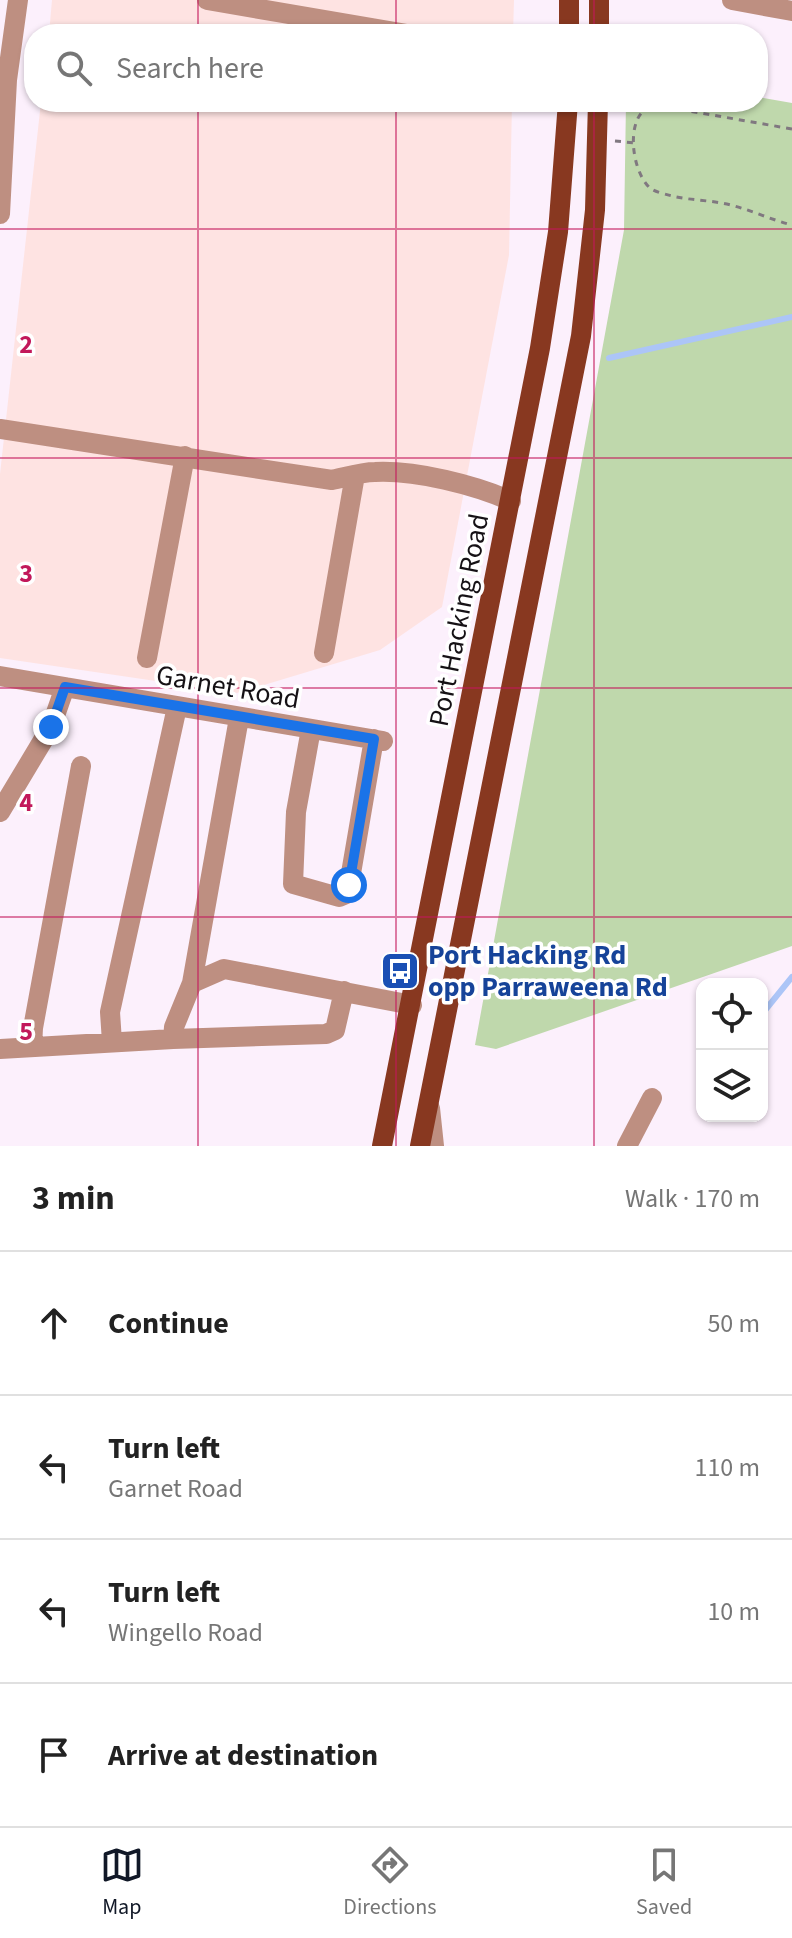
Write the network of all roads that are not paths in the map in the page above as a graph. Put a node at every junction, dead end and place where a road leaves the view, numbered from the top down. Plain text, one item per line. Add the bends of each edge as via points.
1 (18, 0) edge
2 (207, 0) edge
3 (569, 0) edge
4 (599, 0) edge
5 (732, 0) edge
6 (792, 11) edge
7 (348, 24) edge
8 (569, 24) edge
9 (599, 24) edge
10 (567, 112) edge
11 (598, 112) edge
12 (0, 214) edge
13 (0, 429) edge
14 (185, 456) junction
15 (355, 475) junction
16 (511, 501) junction
17 (324, 653) dead end
18 (147, 658) dead end
19 (0, 676) edge
20 (65, 687) junction
21 (177, 707) junction
22 (239, 718) junction
23 (311, 729) junction
24 (81, 766) dead end
25 (0, 812) edge
26 (192, 983) junction
27 (344, 991) junction
28 (412, 1005) junction
29 (173, 1039) junction
30 (112, 1042) junction
31 (32, 1047) junction
32 (0, 1049) edge
33 (429, 1096) junction
34 (652, 1098) dead end
35 (382, 1146) edge
36 (420, 1146) edge
37 (434, 1146) edge
38 (627, 1146) edge

1 - 12 street via 7,80
2 - 7 street
3 - 8 main road
4 - 9 main road
5 - 6 street
10 - 16 main road, Port Hacking Road via 552,277
11 - 33 main road via 595,210 581,336
13 - 14 street
14 - 15 street via 332,480
14 - 18 street
15 - 16 street via 376,472 462,483
15 - 17 street
16 - 28 main road, Port Hacking Road
19 - 20 street, Garnet Road
20 - 21 street, Garnet Road
20 - 25 street via 51,727
21 - 22 street, Garnet Road
21 - 30 street via 110,1012
22 - 23 street, Garnet Road
22 - 26 street
23 - 23 street, Garnet Road via 378,740 349,885 339,897 293,884 296,812
24 - 31 street
26 - 27 street via 224,969
26 - 29 street
27 - 28 street
27 - 29 street via 339,1023 326,1034
28 - 35 main road, Port Hacking Road
29 - 30 street
30 - 31 street
31 - 32 street
33 - 36 main road
33 - 37 street
34 - 38 street

